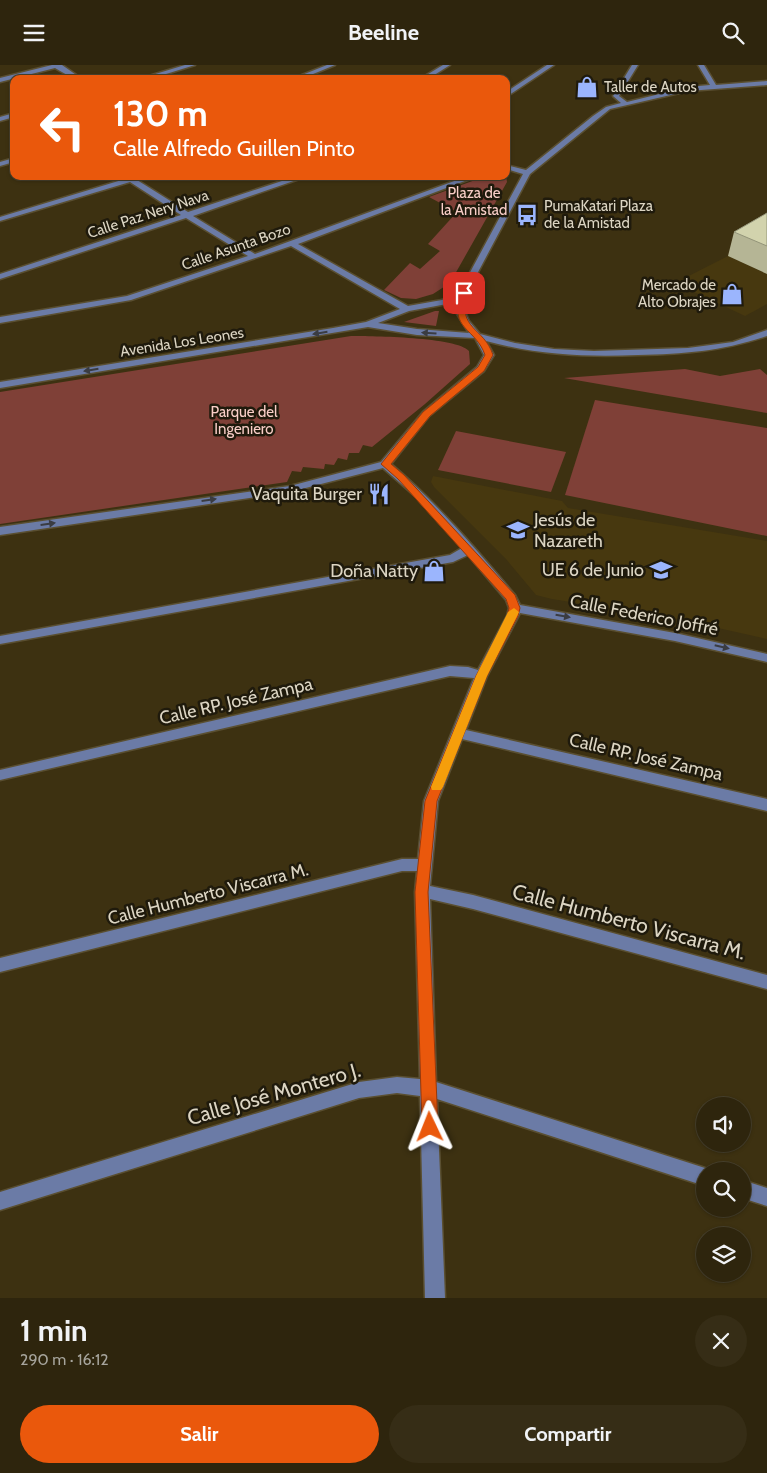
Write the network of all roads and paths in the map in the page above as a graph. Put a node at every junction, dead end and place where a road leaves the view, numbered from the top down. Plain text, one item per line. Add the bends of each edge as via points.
1 (57, 65) edge
2 (192, 65) edge
3 (332, 65) edge
4 (446, 65) edge
5 (551, 65) edge
6 (635, 65) edge
7 (701, 65) edge
8 (19, 75) edge
9 (73, 75) edge
10 (156, 75) edge
11 (312, 75) edge
12 (430, 75) edge
13 (767, 83) edge
14 (713, 87) junction
15 (510, 92) edge
16 (625, 103) junction
17 (510, 168) edge
18 (527, 173) junction
19 (122, 180) edge
20 (131, 180) edge
21 (293, 180) edge
22 (464, 180) edge
23 (189, 215) junction
24 (0, 219) edge
25 (291, 243) junction
26 (254, 257) junction
27 (0, 277) edge
28 (464, 293) junction
29 (407, 309) junction
30 (0, 320) edge
31 (368, 324) junction
32 (767, 333) edge
33 (478, 336) junction
34 (0, 385) edge
35 (385, 464) junction
36 (0, 531) edge
37 (469, 549) junction
38 (515, 608) junction
39 (0, 640) edge
40 (767, 658) edge
41 (482, 676) junction
42 (458, 733) junction
43 (0, 775) edge
44 (767, 805) edge
45 (425, 865) junction
46 (422, 892) junction
47 (0, 965) edge
48 (767, 982) edge
49 (429, 1089) junction
50 (696, 1174) edge
51 (751, 1192) edge
52 (767, 1197) edge
53 (0, 1201) edge
54 (436, 1298) edge

1 - 8 street
1 - 9 street
2 - 10 street
3 - 11 street
4 - 12 street
5 - 15 street
6 - 16 street via 616,96
7 - 14 street
13 - 14 street
14 - 16 street via 688,89
16 - 18 street via 608,108 595,117
17 - 18 street
18 - 28 street
19 - 24 street
20 - 23 street
21 - 23 street, Calle Paz Nery Nava
22 - 25 street, Calle Asunta Bozo
23 - 26 street
23 - 27 street, Calle Paz Nery Nava
25 - 26 street, Calle Asunta Bozo
25 - 29 street
26 - 30 street, Calle Asunta Bozo via 128,298
28 - 29 street, Avenida Los Leones via 444,302
28 - 33 street via 460,307 462,318
29 - 31 street, Avenida Los Leones
33 -> 31 street, Avenida Los Leones via 417,332
31 -> 34 street, Avenida Los Leones
32 - 33 street, Avenida Los Leones via 734,345 688,351 594,354 554,352
33 - 35 street via 489,355 481,369 426,414
36 -> 35 street via 290,489
35 - 37 street
37 - 38 street via 511,598
37 - 39 street via 453,558
38 -> 40 street, Calle Federico Joffré via 675,637
38 - 41 street
41 - 42 street
41 - 43 street, Calle RP. José Zampa via 450,671
42 - 44 street, Calle RP. José Zampa
42 - 45 street via 431,801
45 - 46 street
45 - 47 street, Calle Humberto Viscarra M. via 402,865
46 - 48 street, Calle Humberto Viscarra M. via 473,902
46 - 49 street
49 - 50 street, Calle José Montero J.
49 - 53 street, Calle José Montero J. via 397,1085 359,1090
49 - 54 street
51 - 52 street

